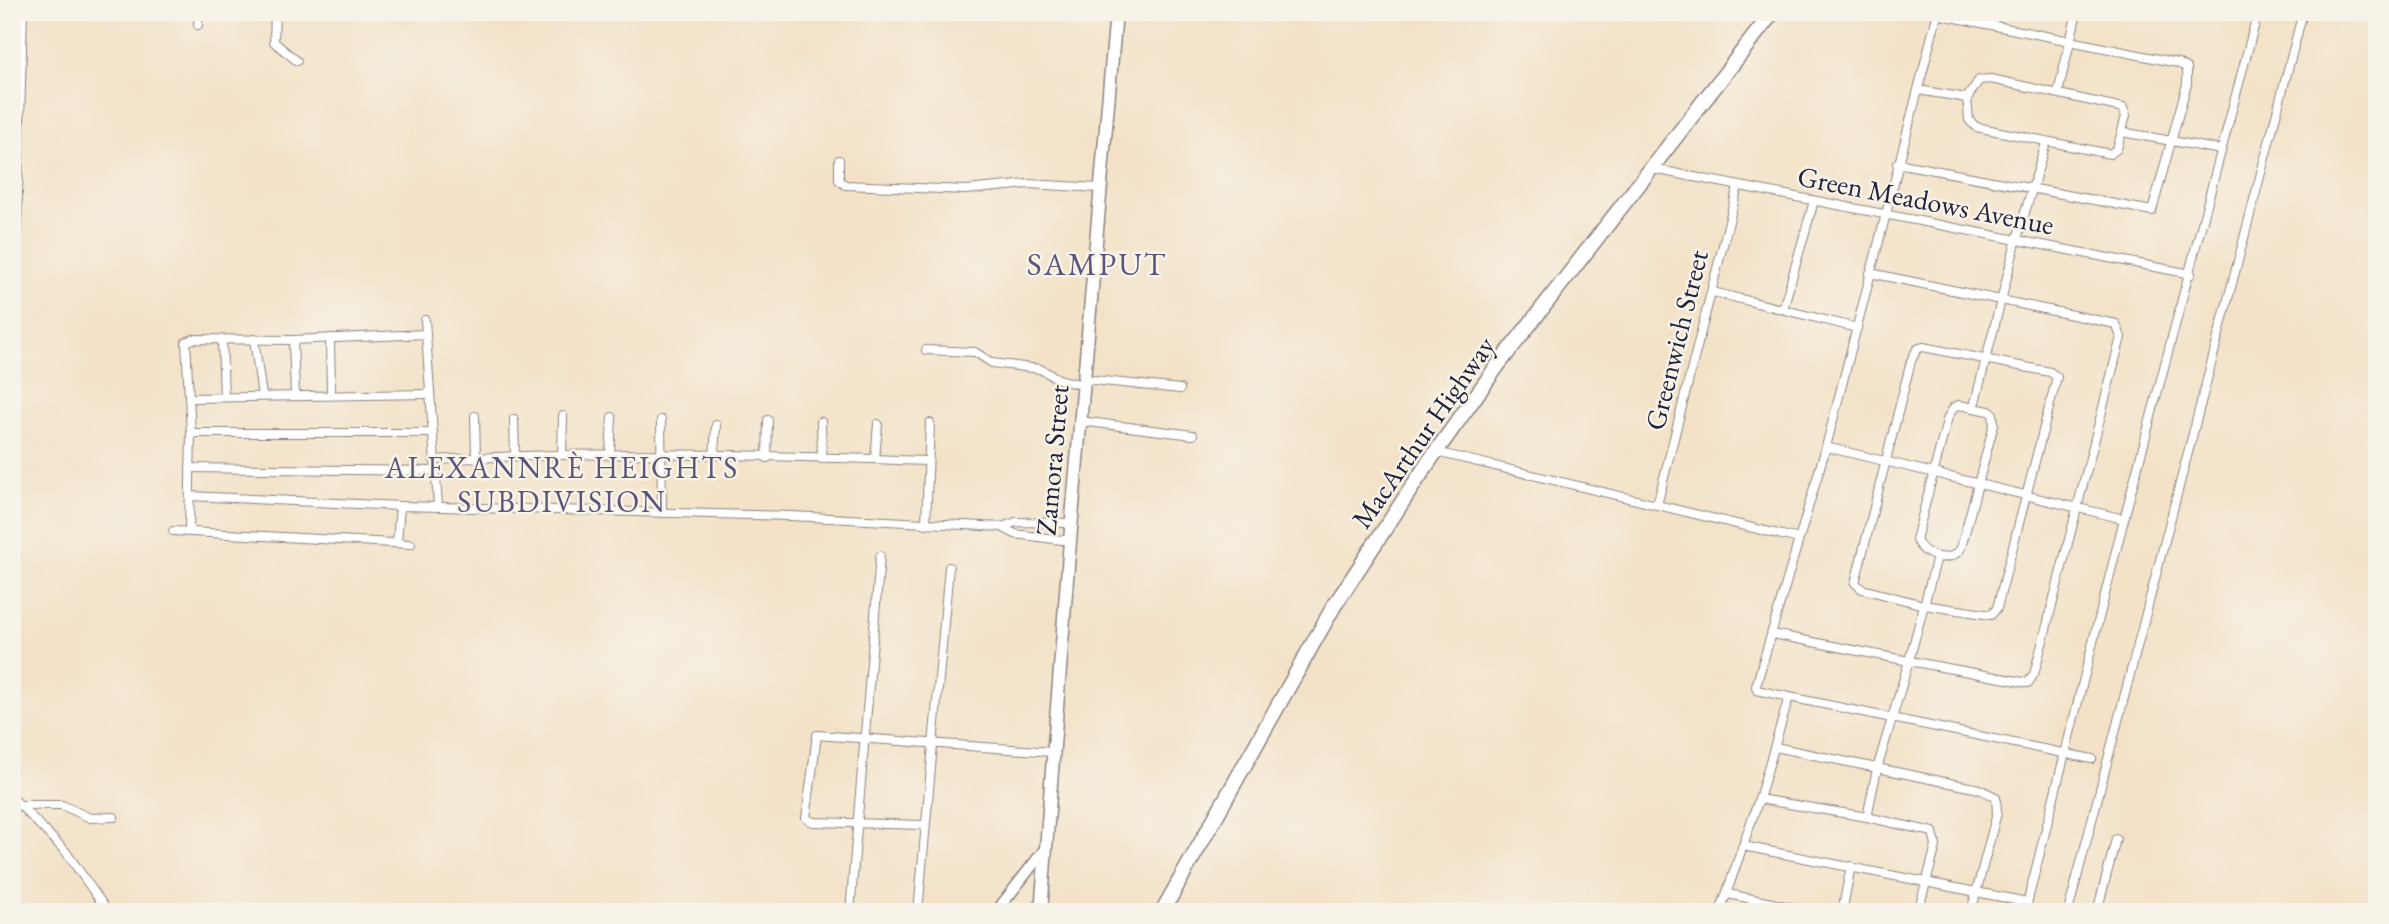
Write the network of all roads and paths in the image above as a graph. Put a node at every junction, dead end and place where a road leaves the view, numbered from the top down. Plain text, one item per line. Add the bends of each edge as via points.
1 (23, 12) edge
2 (199, 12) edge
3 (275, 12) edge
4 (1116, 12) edge
5 (1773, 12) edge
6 (2077, 12) edge
7 (2247, 12) edge
8 (2303, 12) edge
9 (1938, 13) edge
10 (198, 25) dead end
11 (2070, 42) junction
12 (297, 61) dead end
13 (1918, 90) junction
14 (2058, 93) junction
15 (1967, 98) junction
16 (2122, 132) junction
17 (2172, 141) junction
18 (2046, 143) junction
19 (2221, 150) junction
20 (839, 160) dead end
21 (1897, 163) junction
22 (1653, 169) junction
23 (1738, 186) junction
24 (1100, 188) junction
25 (2032, 191) junction
26 (1814, 201) junction
27 (1885, 215) junction
28 (17, 227) dead end
29 (2016, 242) junction
30 (1870, 273) junction
31 (2191, 274) junction
32 (1713, 292) junction
33 (2001, 299) junction
34 (1783, 309) junction
35 (425, 320) dead end
36 (1857, 328) junction
37 (426, 334) junction
38 (330, 338) junction
39 (254, 339) junction
40 (222, 340) junction
41 (293, 340) junction
42 (926, 350) dead end
43 (1987, 358) junction
44 (1084, 382) junction
45 (1180, 389) dead end
46 (331, 394) junction
47 (428, 394) junction
48 (295, 395) junction
49 (262, 396) junction
50 (224, 397) junction
51 (190, 398) junction
52 (1974, 406) junction
53 (475, 416) dead end
54 (563, 416) dead end
55 (612, 417) dead end
56 (514, 419) dead end
57 (661, 420) dead end
58 (768, 420) dead end
59 (1080, 421) junction
60 (821, 422) dead end
61 (930, 423) dead end
62 (716, 425) dead end
63 (878, 425) dead end
64 (191, 433) junction
65 (431, 433) junction
66 (1193, 435) dead end
67 (1826, 447) junction
68 (1436, 452) junction
69 (562, 455) junction
70 (662, 455) junction
71 (515, 456) junction
72 (610, 456) junction
73 (714, 456) junction
74 (476, 457) junction
75 (767, 458) junction
76 (822, 459) junction
77 (875, 459) junction
78 (434, 460) junction
79 (1884, 460) junction
80 (928, 461) junction
81 (190, 468) junction
82 (435, 471) junction
83 (1934, 472) junction
84 (1978, 482) junction
85 (190, 496) junction
86 (2028, 496) junction
87 (1657, 505) junction
88 (400, 506) junction
89 (438, 506) junction
90 (2077, 507) junction
91 (662, 513) junction
92 (2124, 519) junction
93 (1051, 523) junction
94 (1071, 523) junction
95 (926, 524) junction
96 (1002, 527) junction
97 (173, 531) dead end
98 (189, 531) junction
99 (1050, 538) junction
100 (1800, 539) junction
101 (1070, 541) junction
102 (397, 542) junction
103 (411, 544) dead end
104 (880, 556) dead end
105 (1937, 556) junction
106 (949, 567) dead end
107 (1924, 604) junction
108 (1772, 634) junction
109 (1909, 661) junction
110 (1789, 696) junction
111 (1892, 718) junction
112 (864, 738) junction
113 (932, 743) junction
114 (1775, 747) junction
115 (1052, 752) junction
116 (2066, 754) junction
117 (2092, 759) dead end
118 (1877, 769) junction
119 (12, 797) edge
120 (1759, 799) junction
121 (20, 805) junction
122 (114, 817) dead end
123 (1867, 817) junction
124 (858, 824) junction
125 (924, 825) junction
126 (2116, 839) dead end
127 (1743, 846) junction
128 (1045, 849) junction
129 (1851, 866) junction
130 (1926, 881) junction
131 (1976, 889) junction
132 (1728, 894) junction
133 (2027, 902) junction
134 (108, 912) edge
135 (850, 912) edge
136 (918, 912) edge
137 (996, 912) edge
138 (1041, 912) edge
139 (1162, 912) edge
140 (1720, 912) edge
141 (1815, 912) edge
142 (1842, 912) edge
143 (1918, 912) edge
144 (1971, 912) edge
145 (2025, 912) edge
146 (2068, 912) edge
147 (2097, 912) edge

1 - 28 street
2 - 10 street
3 - 12 street via 274,42
4 - 24 main road, Zamora Street
5 - 22 highway, MacArthur Highway
6 - 11 street
7 - 19 street via 2256,19
8 - 146 street
9 - 11 street
9 - 13 street
11 - 14 street
11 - 17 street via 2187,68
13 - 15 street
13 - 21 street
14 - 15 street via 1991,79 1979,80
14 - 16 street via 2123,108
15 - 18 street via 1969,120 1976,127
16 - 17 street
16 - 18 street via 2114,153
17 - 19 street
17 - 25 street via 2151,212
18 - 25 street
19 - 31 street
20 - 24 street via 839,180 845,185 965,190 1028,184
21 - 25 street
21 - 27 street
22 - 23 street, Green Meadows Avenue
22 - 68 highway, MacArthur Highway via 1498,365
23 - 26 street, Green Meadows Avenue
23 - 32 street, Greenwich Street
24 - 44 main road, Zamora Street
25 - 29 street
26 - 27 street, Green Meadows Avenue
26 - 34 street
27 - 29 street, Green Meadows Avenue
27 - 30 street
29 - 31 street, Green Meadows Avenue
29 - 33 street
30 - 33 street
30 - 36 street
31 - 92 street
32 - 34 street
32 - 87 street, Greenwich Street
33 - 43 street
33 - 90 street via 2116,324 2120,329
34 - 36 street
35 - 37 street
36 - 67 street
37 - 38 street
37 - 47 street
38 - 41 street
38 - 46 street
39 - 40 street
39 - 41 street
39 - 49 street
40 - 50 street
40 - 51 street via 187,342
41 - 48 street
42 - 44 street via 975,352 992,363 1041,369 1060,380
43 - 52 street
43 - 79 street via 1929,347 1917,349
43 - 86 street via 2057,377
44 - 45 street
44 - 59 main road, Zamora Street
46 - 47 street
46 - 48 street
47 - 65 street
48 - 49 street
49 - 50 street
50 - 51 street
51 - 64 street
52 - 83 street via 1959,405 1951,410
52 - 84 street via 1994,418
53 - 74 street
54 - 69 street
55 - 72 street
56 - 71 street
57 - 70 street
58 - 75 street
59 - 66 street
59 - 94 main road, Zamora Street
60 - 76 street
61 - 80 street
62 - 73 street
63 - 77 street
64 - 65 street
64 - 81 street
65 - 78 street
67 - 79 street
67 - 100 street
68 - 87 street
68 - 139 highway, MacArthur Highway via 1334,606
69 - 71 street
69 - 72 street
70 - 72 street
70 - 73 street
70 - 91 street
71 - 74 street
73 - 75 street
74 - 78 street
75 - 76 street
76 - 77 street
77 - 80 street
78 - 82 street
79 - 83 street
79 - 107 street via 1855,583 1862,589
80 - 95 street
81 - 82 street
81 - 85 street
82 - 89 street
83 - 84 street
83 - 105 street via 1916,540 1923,551
84 - 86 street
84 - 105 street via 1960,551 1949,557
85 - 88 street
85 - 98 street
86 - 90 street
86 - 107 street via 1994,613
87 - 100 street
88 - 89 street
88 - 102 street
89 - 91 street
90 - 92 street
90 - 109 street via 2028,683
91 - 95 street
92 - 116 street
93 - 94 street
93 - 96 street via 1016,522
93 - 99 street
94 - 101 main road, Zamora Street
95 - 96 street
96 - 99 street via 1015,534
97 - 98 street
98 - 102 street
99 - 101 street
100 - 108 street
101 - 115 main road, Zamora Street
102 - 103 street
104 - 112 street
105 - 107 street
106 - 113 street
107 - 109 street
108 - 109 street
108 - 110 street via 1757,690
109 - 111 street
110 - 111 street
110 - 114 street
111 - 116 street
111 - 118 street
112 - 113 street
112 - 124 street
112 - 124 street via 817,735 805,815 813,822
113 - 115 street
113 - 125 street
114 - 118 street
114 - 120 street
115 - 128 main road, Zamora Street
116 - 117 street
116 - 133 street
118 - 123 street
118 - 131 street via 1979,789 1996,797 1997,813
119 - 121 street
120 - 123 street
120 - 127 street
121 - 122 street via 62,805 90,818
121 - 134 street via 66,852
123 - 130 street via 1933,832 1936,846
124 - 125 street
124 - 135 street
125 - 136 street
126 - 147 street
127 - 129 street
127 - 132 street
128 - 137 street
128 - 138 main road, Zamora Street
129 - 130 street
129 - 142 street
130 - 131 street
130 - 143 street
131 - 133 street
131 - 144 street
132 - 140 street
132 - 141 street
133 - 145 street

